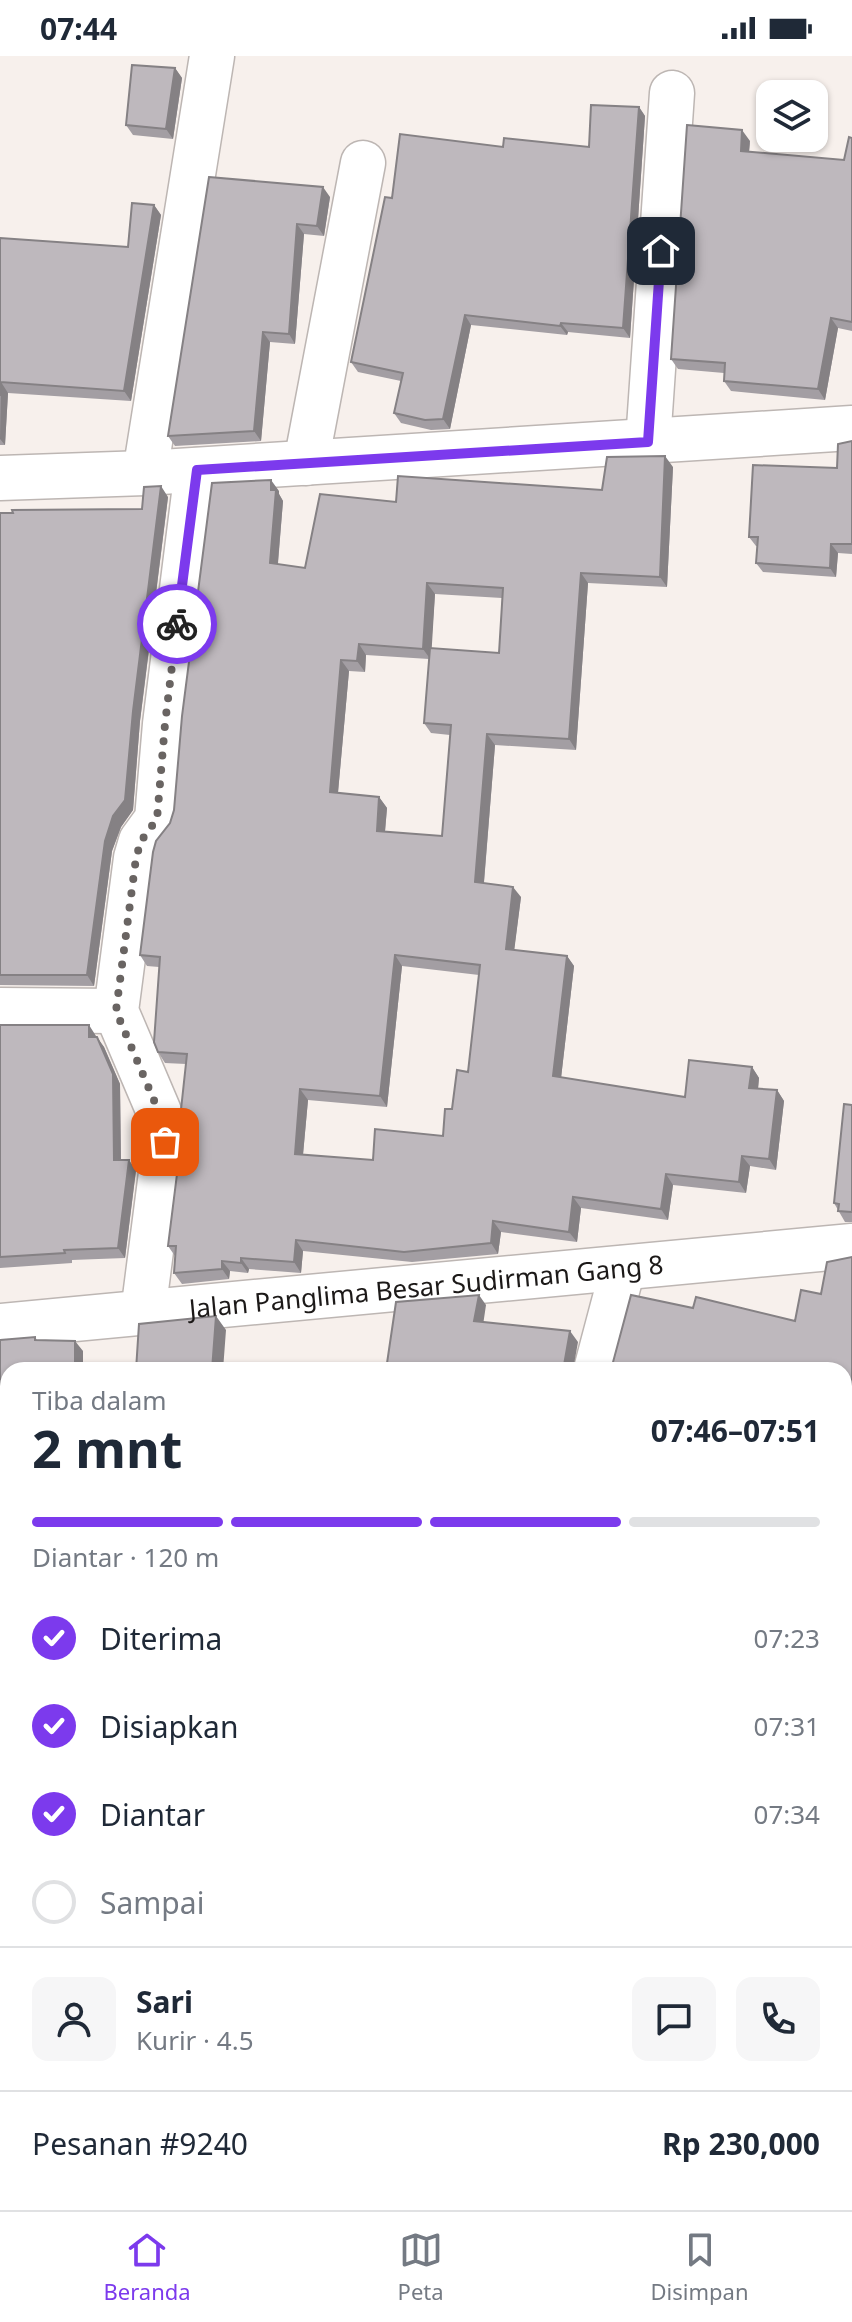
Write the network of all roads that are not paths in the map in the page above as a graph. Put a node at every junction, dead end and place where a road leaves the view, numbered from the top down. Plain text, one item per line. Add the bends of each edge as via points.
1 (212, 56) edge
2 (672, 93) dead end
3 (363, 163) dead end
4 (852, 428) edge
5 (648, 442) junction
6 (306, 463) junction
7 (197, 470) junction
8 (145, 473) junction
9 (0, 478) edge
10 (0, 1010) edge
11 (116, 1011) junction
12 (852, 1246) edge
13 (623, 1268) junction
14 (143, 1313) junction
15 (0, 1326) edge
16 (598, 1362) edge

1 - 8 street
2 - 5 street
3 - 6 street
4 - 5 street
5 - 6 street
6 - 7 street
7 - 8 street
7 - 11 street via 157,819 136,858
8 - 9 street
10 - 11 street
11 - 14 street via 159,1112 165,1142
12 - 13 street, Jalan Panglima Besar Sudirman Gang 8
13 - 14 street, Jalan Panglima Besar Sudirman Gang 8
13 - 16 street
14 - 15 street, Jalan Panglima Besar Sudirman Gang 8

